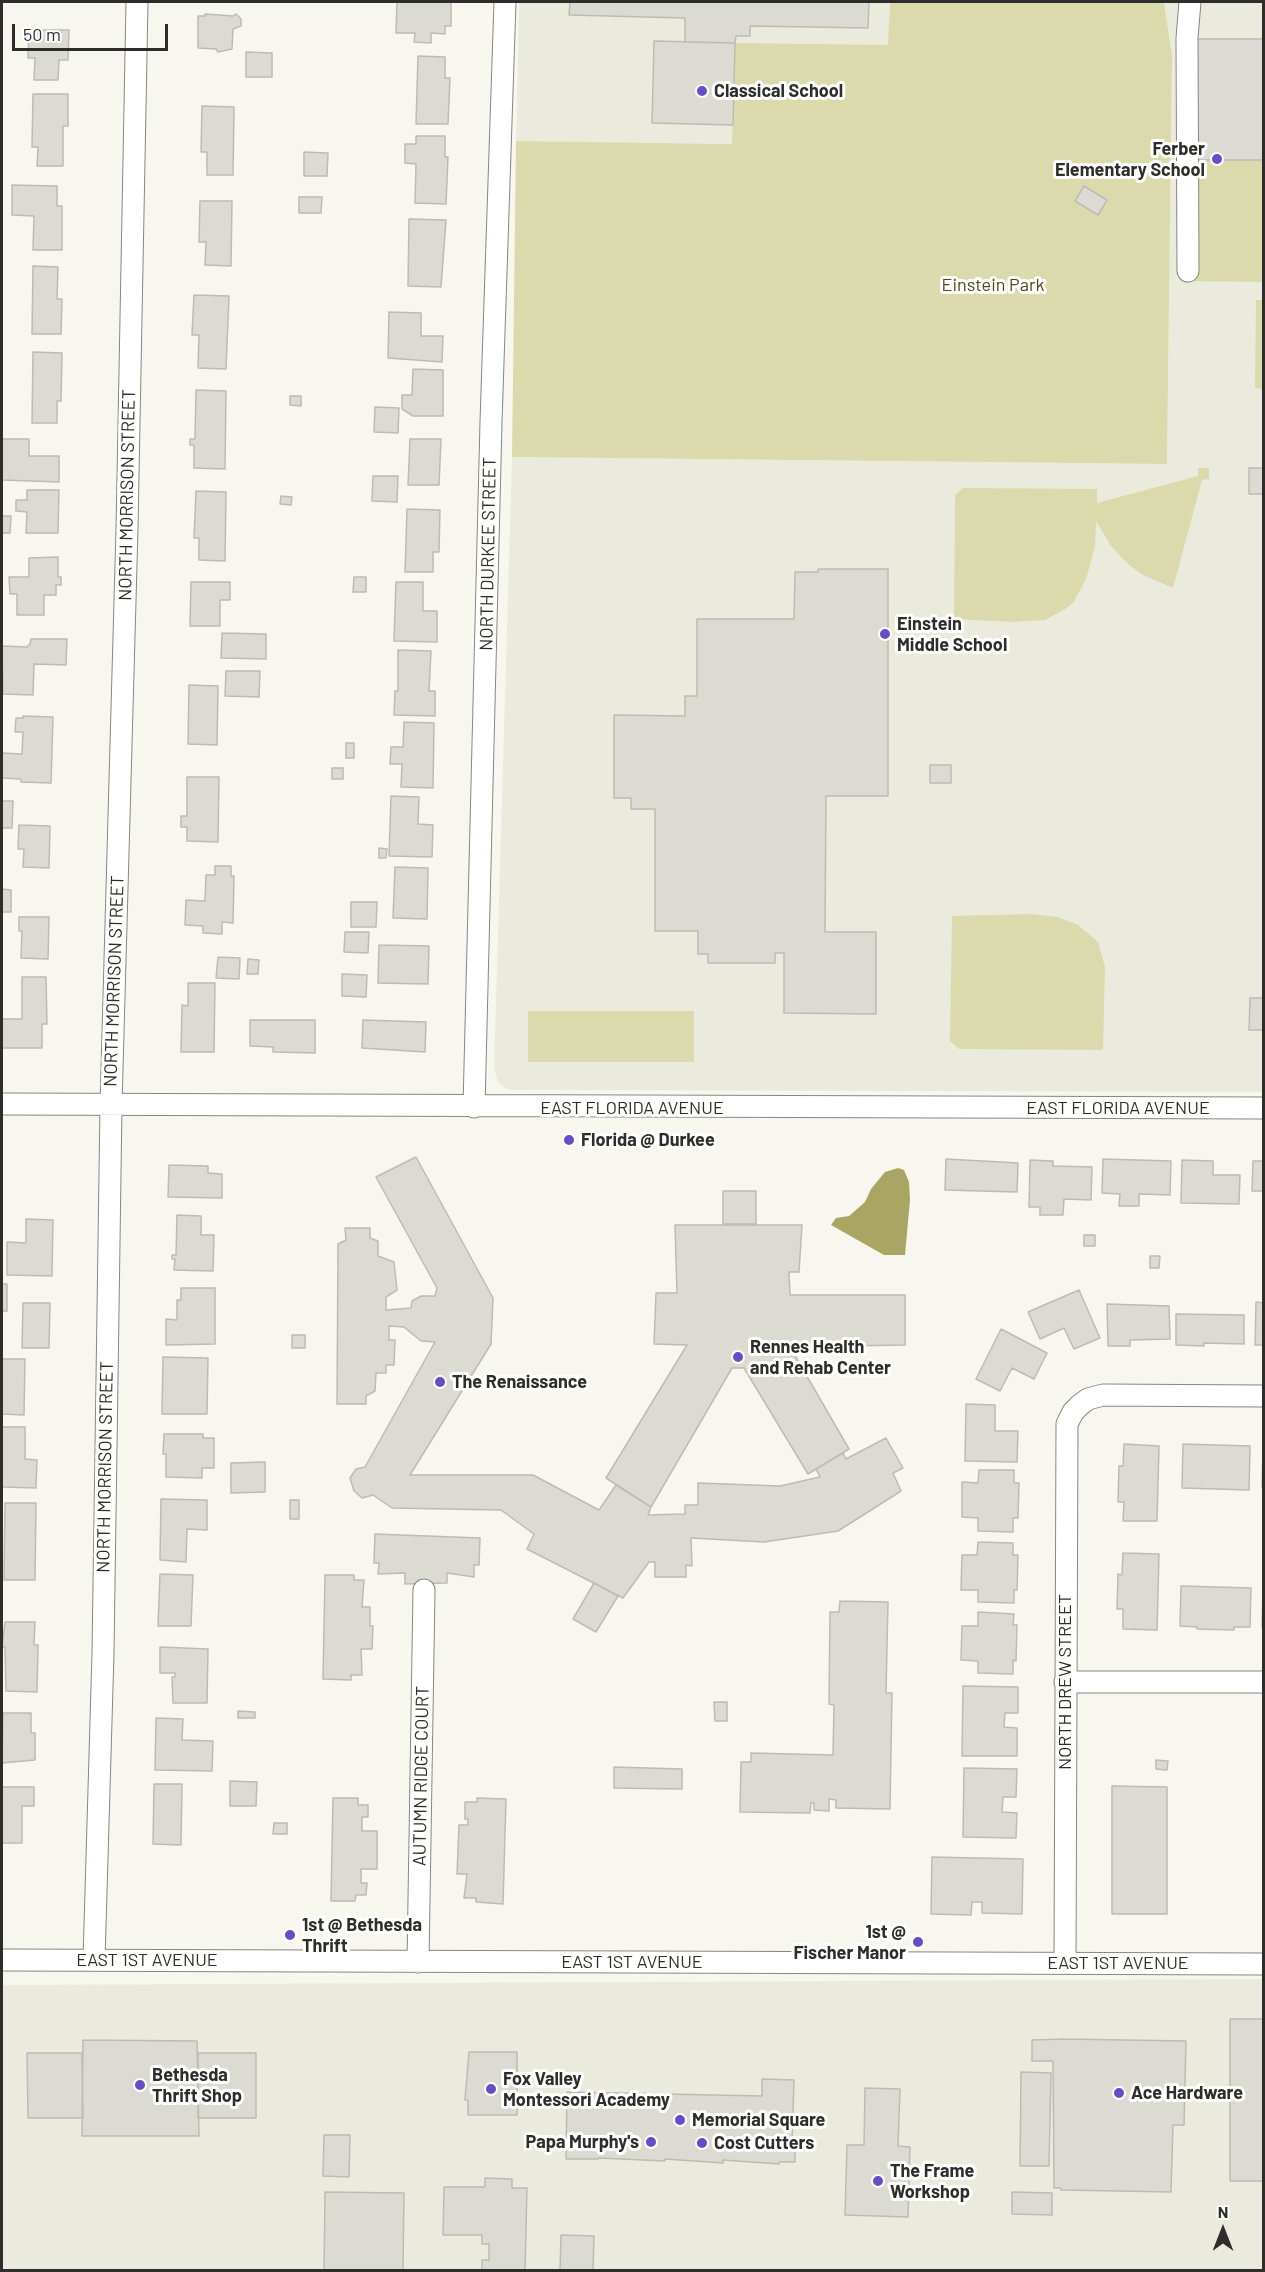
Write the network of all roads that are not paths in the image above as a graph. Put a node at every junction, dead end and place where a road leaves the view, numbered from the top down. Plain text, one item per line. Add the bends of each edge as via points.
1 (137, 2) edge
2 (505, 2) edge
3 (1190, 2) edge
4 (1188, 271) dead end
5 (2, 1104) edge
6 (111, 1105) junction
7 (474, 1107) junction
8 (1263, 1108) edge
9 (1263, 1396) edge
10 (424, 1590) dead end
11 (1065, 1682) junction
12 (1263, 1682) edge
13 (2, 1960) edge
14 (94, 1960) junction
15 (418, 1962) junction
16 (1065, 1963) junction
17 (1263, 1964) edge

1 - 6 street, NORTH MORRISON STREET
2 - 7 street, NORTH DURKEE STREET
3 - 4 street via 1186,38
5 - 6 street, EAST FLORIDA AVENUE
6 - 7 street, EAST FLORIDA AVENUE
6 - 14 street, NORTH MORRISON STREET
7 - 8 street, EAST FLORIDA AVENUE
9 - 11 street, NORTH DREW STREET via 1103,1395 1088,1399 1073,1412 1065,1440
10 - 15 street, AUTUMN RIDGE COURT
11 - 12 street
11 - 16 street, NORTH DREW STREET
13 - 14 street, EAST 1ST AVENUE
14 - 15 street, EAST 1ST AVENUE
15 - 16 street, EAST 1ST AVENUE
16 - 17 street, EAST 1ST AVENUE

